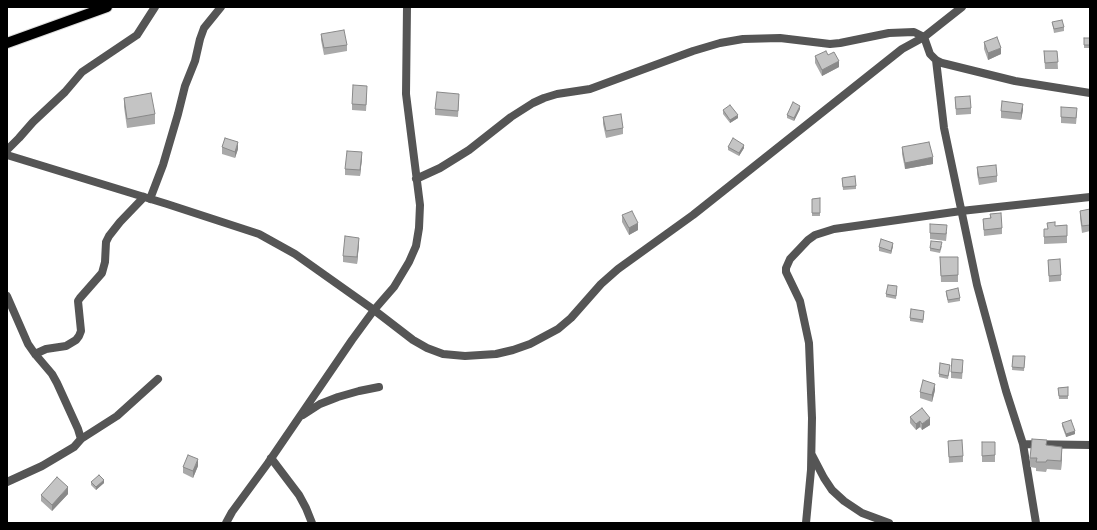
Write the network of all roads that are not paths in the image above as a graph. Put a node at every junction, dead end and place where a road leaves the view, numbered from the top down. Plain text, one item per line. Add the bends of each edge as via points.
1 (107, 7) edge
2 (155, 7) edge
3 (221, 7) edge
4 (407, 7) edge
5 (962, 7) edge
6 (924, 37) junction
7 (7, 43) edge
8 (936, 60) junction
9 (1090, 93) edge
10 (7, 150) edge
11 (7, 156) edge
12 (416, 179) junction
13 (1090, 197) edge
14 (147, 198) junction
15 (961, 211) junction
16 (7, 296) edge
17 (374, 310) junction
18 (35, 354) junction
19 (158, 379) dead end
20 (379, 387) dead end
21 (299, 418) junction
22 (81, 439) junction
23 (1023, 444) junction
24 (1090, 445) edge
25 (811, 452) junction
26 (271, 458) junction
27 (7, 482) edge
28 (226, 523) edge
29 (312, 523) edge
30 (806, 523) edge
31 (889, 523) edge
32 (1036, 523) edge

1 - 7 main road
2 - 10 street via 137,35 82,72
3 - 14 street via 207,24 200,39 163,165
4 - 12 street via 406,94
5 - 6 street
6 - 8 street via 930,54
6 - 12 street via 904,31 830,44 759,38 713,45 590,89 557,94 533,103 469,150
6 - 17 street via 902,49 693,215 618,269 571,318 544,337 496,354 443,354 413,340
8 - 9 street via 1015,81
8 - 15 street via 944,128
11 - 14 street
12 - 17 street via 420,205 416,246 394,287
13 - 15 street
14 - 17 street via 259,234 295,254
14 - 18 street via 120,222 106,242 102,273 78,301 81,331 79,336 66,346 46,349
15 - 23 street via 977,285
15 - 25 street via 834,229 815,235 790,259 786,272 800,301 809,343
16 - 18 street
17 - 21 street
18 - 22 street via 57,383
19 - 22 street via 117,416
20 - 21 street via 320,404
21 - 26 street
22 - 27 street via 74,447
23 - 24 street
23 - 32 street
25 - 30 street
25 - 31 street via 832,490 844,501 862,513
26 - 28 street
26 - 29 street via 299,495

